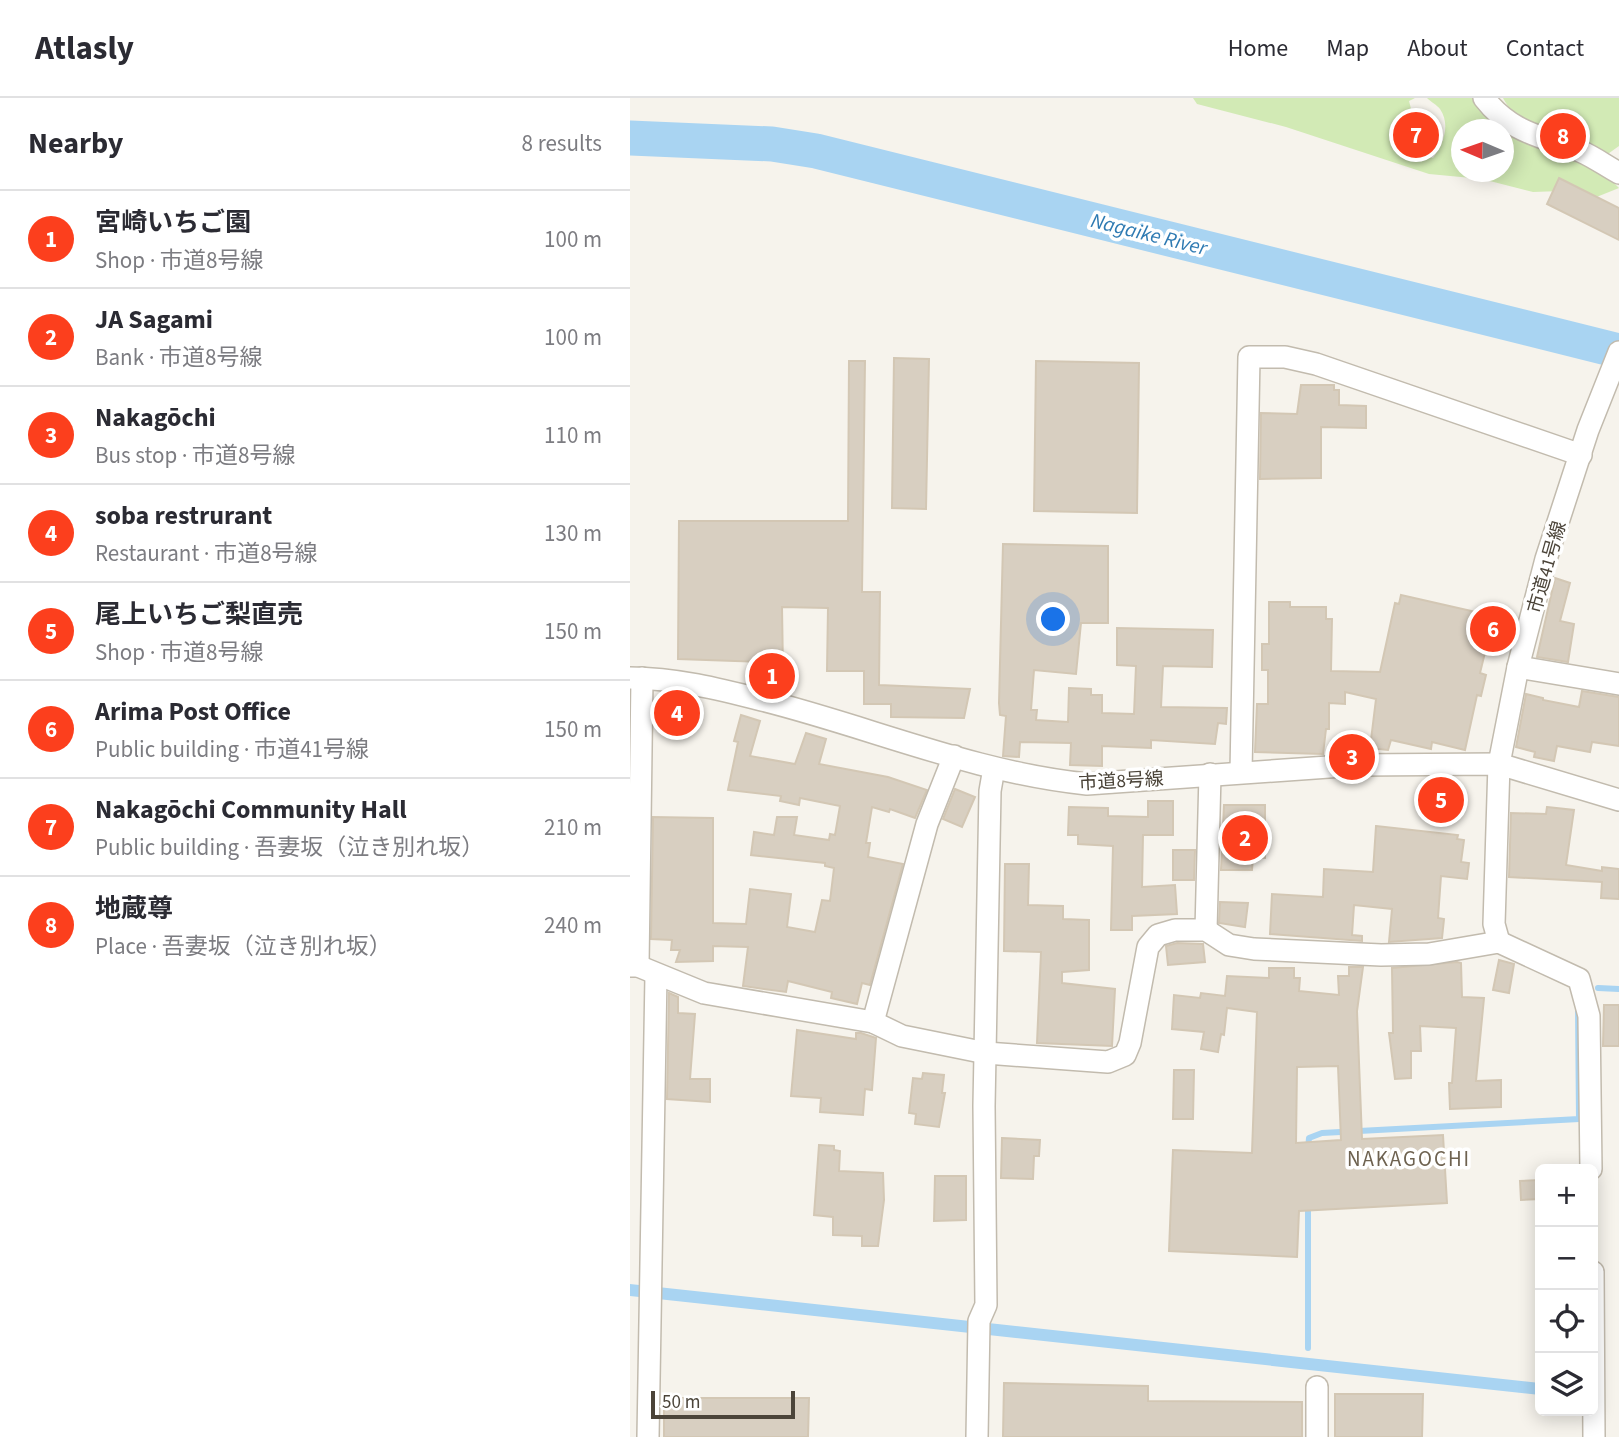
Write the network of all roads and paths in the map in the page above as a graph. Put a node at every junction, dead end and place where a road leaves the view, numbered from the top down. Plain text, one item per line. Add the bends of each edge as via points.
1 (1485, 98) edge
2 (1619, 173) edge
3 (1619, 352) edge
4 (1581, 454) junction
5 (1518, 667) junction
6 (636, 678) edge
7 (1619, 684) edge
8 (954, 756) junction
9 (1499, 764) junction
10 (994, 768) junction
11 (1241, 772) junction
12 (1210, 774) junction
13 (1619, 800) edge
14 (1206, 930) junction
15 (1499, 942) junction
16 (641, 969) edge
17 (873, 1022) junction
18 (986, 1053) junction
19 (1591, 1164) edge
20 (1593, 1290) edge
21 (1594, 1353) edge
22 (1317, 1387) dead end
23 (1594, 1416) edge
24 (648, 1437) edge
25 (977, 1437) edge
26 (1317, 1437) edge
27 (1594, 1437) edge

1 - 2 street via 1500,118 1528,134 1583,152
3 - 4 street, 市道41号線
4 - 5 street, 市道41号線 via 1546,559
4 - 11 street via 1315,364 1285,357 1249,357
5 - 7 street
5 - 9 street, 市道41号線
6 - 8 street, 市道8号線 via 737,693
6 - 16 street
8 - 10 street, 市道8号線
8 - 17 street via 928,824
9 - 11 street, 市道8号線
9 - 13 street, 市道8号線
9 - 15 street, 市道41号線 via 1493,924
10 - 12 street, 市道8号線 via 1087,783
10 - 18 street
11 - 12 street, 市道8号線
12 - 14 street
14 - 15 street via 1229,945 1311,953 1429,954
14 - 18 street via 1167,932 1157,935 1147,947 1125,1055 1116,1060
15 - 19 street via 1579,979 1589,1016
16 - 17 street via 705,993
16 - 24 street via 651,1295
17 - 18 street via 902,1036
18 - 25 street via 986,1305 979,1328
20 - 21 street
22 - 26 street
23 - 27 street

